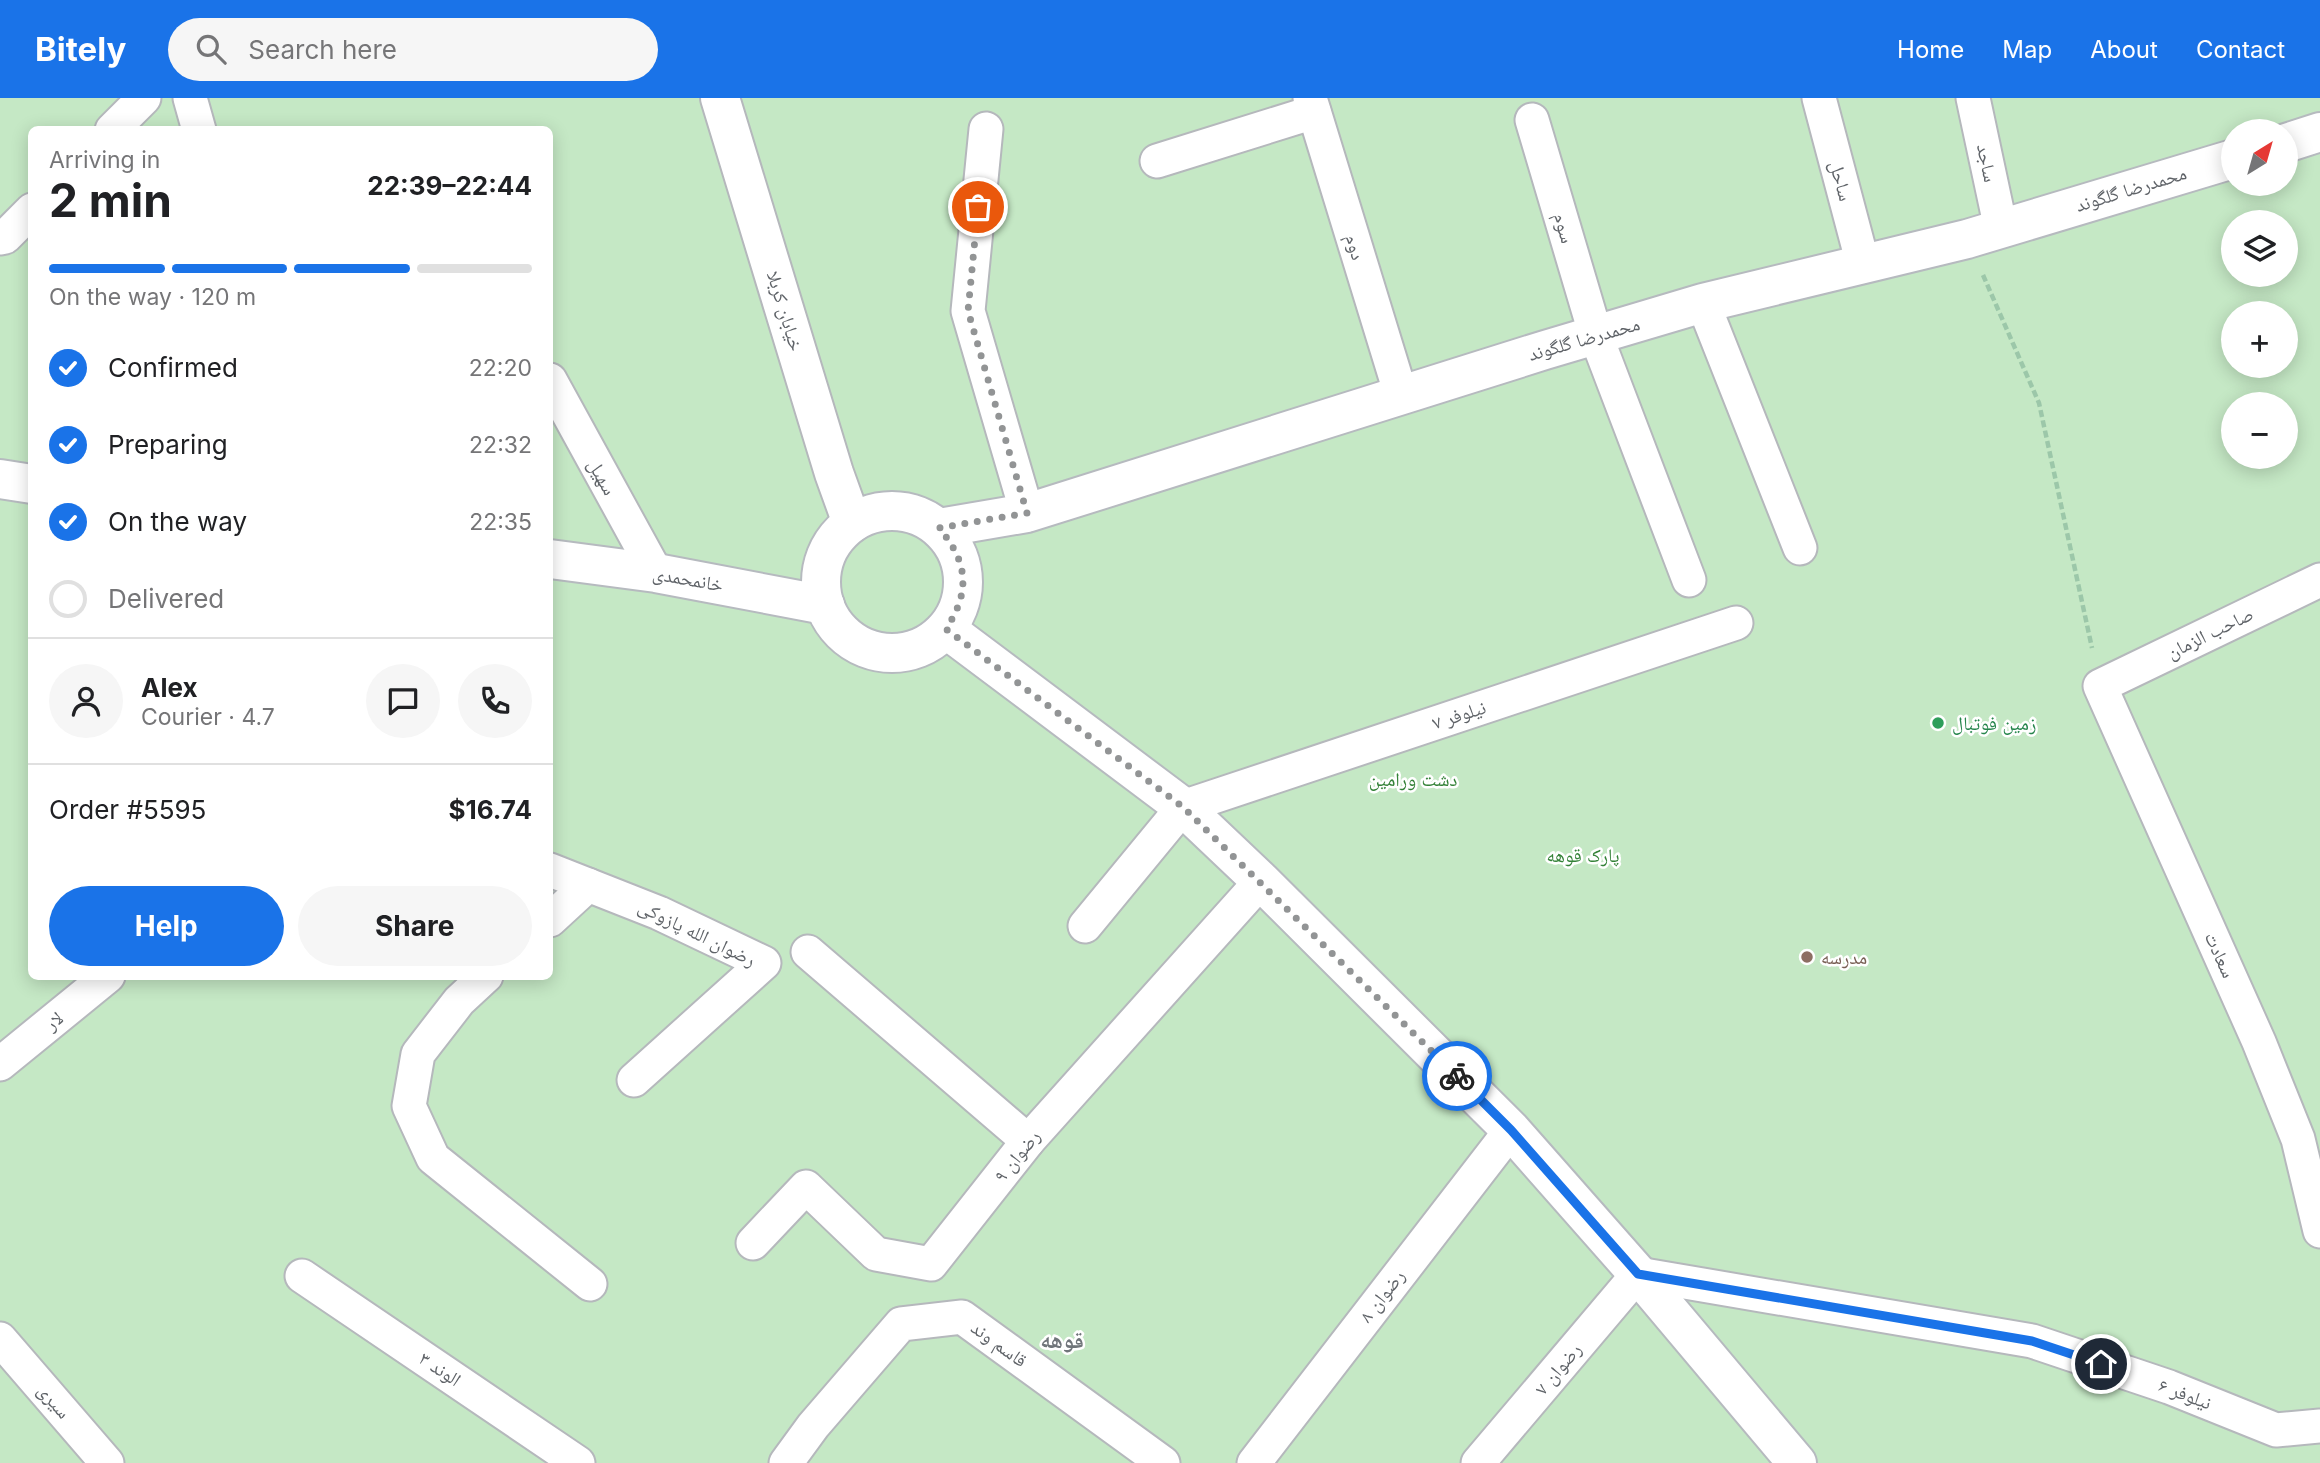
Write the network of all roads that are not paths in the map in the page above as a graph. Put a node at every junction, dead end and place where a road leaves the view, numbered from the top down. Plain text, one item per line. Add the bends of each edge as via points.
1 (144, 98) edge
2 (190, 98) edge
3 (720, 98) edge
4 (1819, 98) edge
5 (1973, 98) edge
6 (1312, 105) edge
7 (1532, 120) dead end
8 (116, 126) edge
9 (198, 126) edge
10 (986, 129) dead end
11 (2320, 132) edge
12 (2298, 139) edge
13 (1157, 161) dead end
14 (2221, 163) edge
15 (28, 214) edge
16 (1984, 234) junction
17 (0, 238) edge
18 (1863, 264) junction
19 (1703, 303) junction
20 (1596, 336) junction
21 (553, 385) edge
22 (1401, 395) junction
23 (0, 479) edge
24 (28, 483) edge
25 (1027, 513) junction
26 (852, 523) junction
27 (939, 528) junction
28 (1800, 548) dead end
29 (553, 559) edge
30 (656, 573) junction
31 (1689, 580) dead end
32 (2320, 580) edge
33 (825, 605) junction
34 (1736, 623) dead end
35 (946, 629) junction
36 (2100, 686) joint
37 (1183, 807) junction
38 (553, 871) edge
39 (1261, 881) junction
40 (588, 885) junction
41 (553, 916) edge
42 (1085, 926) dead end
43 (808, 952) dead end
44 (103, 980) edge
45 (482, 980) edge
46 (0, 1064) edge
47 (634, 1080) dead end
48 (2309, 1129) edge
49 (1511, 1130) junction
50 (1028, 1141) junction
51 (2320, 1231) edge
52 (753, 1242) dead end
53 (1638, 1274) junction
54 (302, 1276) dead end
55 (590, 1284) dead end
56 (0, 1339) edge
57 (2320, 1426) edge
58 (107, 1463) edge
59 (578, 1463) edge
60 (786, 1463) edge
61 (1163, 1463) edge
62 (1254, 1463) edge
63 (1478, 1463) edge
64 (1797, 1463) edge

1 - 8 street
2 - 9 street
3 - 26 main road, خیابان کربلا
4 - 18 street, ساحل
5 - 16 street, ساجد
6 - 13 street
6 - 22 street, دوم
7 - 20 street, سوم
10 - 25 street via 968,311
11 - 12 main road
14 - 16 main road, محمدرضا گلگوند
15 - 17 street
16 - 18 main road, محمدرضا گلگوند
18 - 19 main road, محمدرضا گلگوند
19 - 20 main road, محمدرضا گلگوند
19 - 28 street
20 - 22 main road, محمدرضا گلگوند
20 - 31 street, سوم
21 - 30 street, سهیل
22 - 25 main road, محمدرضا گلگوند
23 - 24 main road
25 - 27 main road, محمدرضا گلگوند
26 - 27 main road via 869,514 896,511
26 - 33 main road via 838,535 822,568
27 - 35 main road via 959,558 963,577 962,595
29 - 30 main road, خانمحمدی
30 - 33 main road, خانمحمدی
32 - 36 street, صاحب الزمان
33 - 35 main road via 846,635 879,652 915,649
34 - 37 street, نیلوفر ۷
35 - 37 main road
36 - 48 street, سعادت via 2259,1042
37 - 39 main road
37 - 42 street
38 - 40 street, رضوان الله پازوکی
39 - 49 main road
39 - 50 street, رضوان ۹
40 - 41 street
40 - 47 street, رضوان الله پازوکی via 659,912 764,964
43 - 50 street
44 - 46 street, لار
45 - 55 street via 459,1000 418,1054 409,1106 433,1158
48 - 51 street, سعادت
49 - 53 main road
49 - 62 street, رضوان ۸
50 - 52 street, رضوان ۹ via 931,1264 876,1254 806,1187
53 - 57 street, نیلوفر ۶ via 2032,1341 2169,1387 2276,1430
53 - 63 street, رضوان ۷
53 - 64 main road
54 - 59 street, الوند ۳
56 - 58 street, سیری
60 - 61 street, قاسم وند via 901,1324 962,1317

